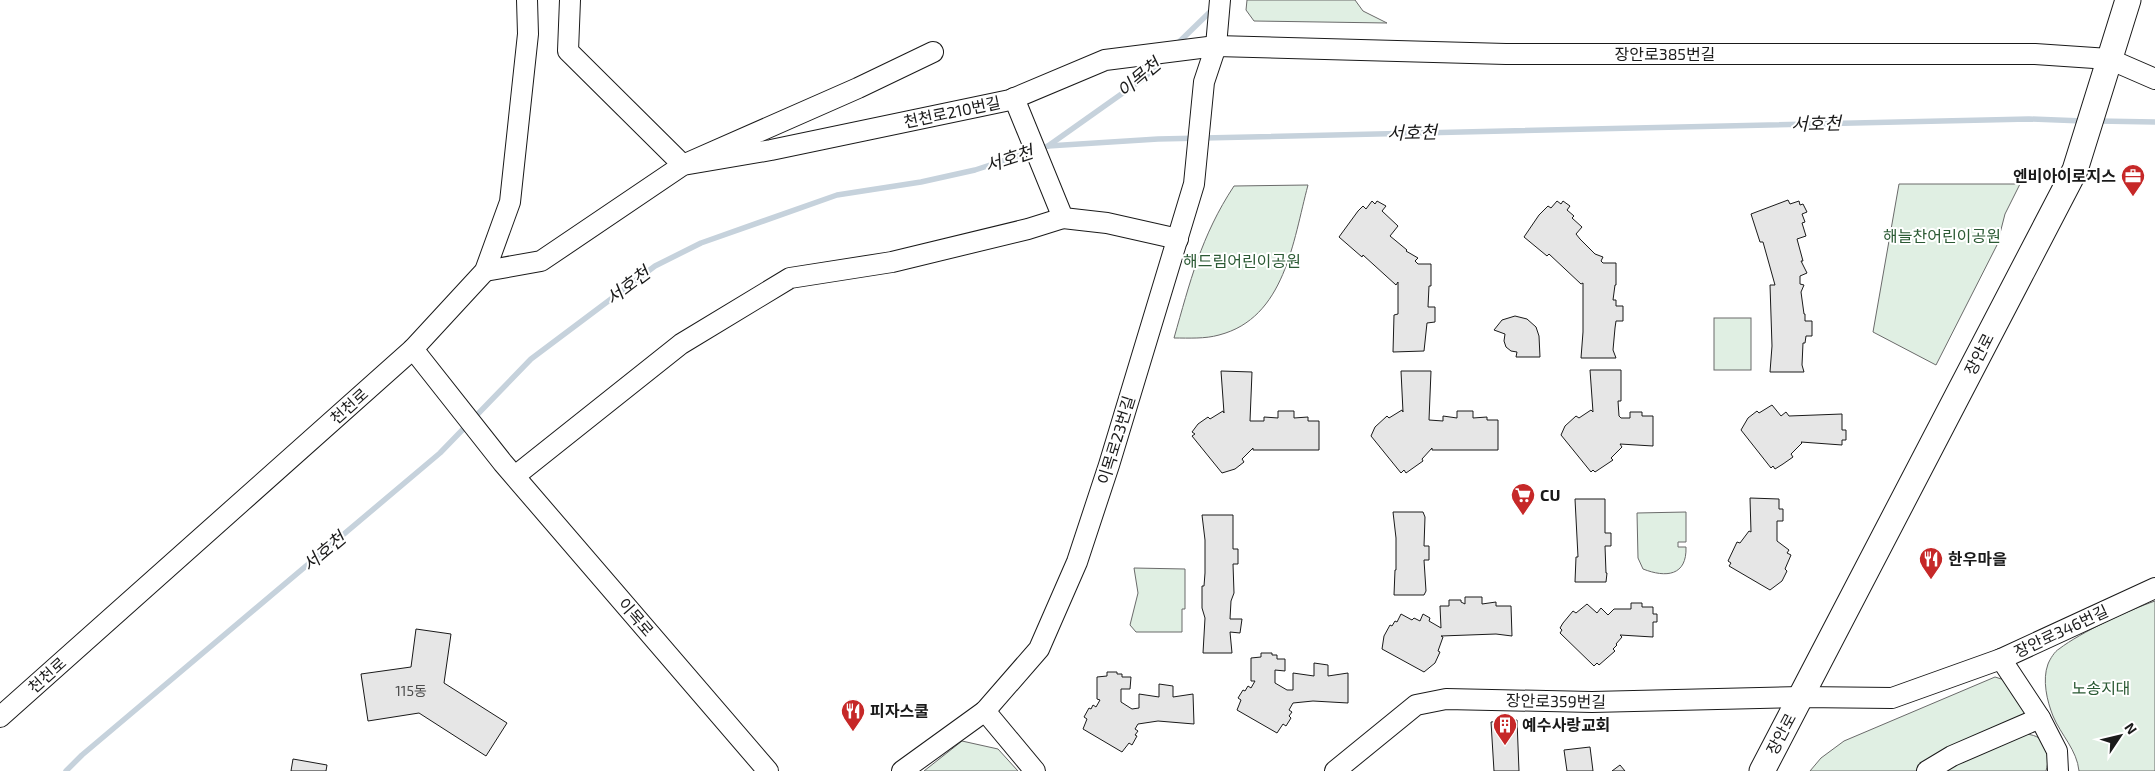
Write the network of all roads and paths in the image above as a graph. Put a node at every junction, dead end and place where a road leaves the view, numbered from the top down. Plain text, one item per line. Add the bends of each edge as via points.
1 (527, 0) edge
2 (570, 0) edge
3 (1220, 0) edge
4 (2128, 0) edge
5 (1216, 46) junction
6 (933, 52) dead end
7 (2109, 59) junction
8 (2155, 78) edge
9 (1016, 101) junction
10 (683, 165) junction
11 (1063, 218) junction
12 (1178, 239) junction
13 (485, 271) junction
14 (413, 349) junction
15 (509, 470) junction
16 (2155, 588) edge
17 (2001, 659) junction
18 (1801, 697) junction
19 (985, 711) junction
20 (0, 717) edge
21 (2040, 718) junction
22 (768, 771) edge
23 (902, 771) edge
24 (1035, 771) edge
25 (1336, 771) edge
26 (1762, 771) edge
27 (1927, 771) edge
28 (2058, 771) edge

1 - 13 street, 천천로 via 528,34 510,202
2 - 10 street via 568,51
3 - 5 street
4 - 7 main road, 장안로
5 - 7 street, 장안로385번길 via 1506,54 2036,54
5 - 9 street, 천천로210번길 via 1105,60
5 - 12 street, 이목로23번길 via 1204,82 1194,184
6 - 10 street, 천천로210번길
7 - 8 street, 장안로385번길
7 - 18 main road, 장안로 via 2074,170
9 - 10 street, 천천로210번길
9 - 11 street
10 - 13 street, 천천로210번길 via 541,261
11 - 12 street via 1108,223
11 - 15 street via 892,262 790,278 681,344
12 - 19 street, 이목로23번길 via 1077,562 1039,649
13 - 14 street, 천천로
14 - 15 street, 이목로
14 - 20 street, 천천로
15 - 22 street, 이목로
16 - 17 street, 장안로346번길
17 - 18 street, 장안로 via 1892,698
17 - 21 street, 장안로346번길
18 - 25 street, 장안로359번길 via 1592,702 1446,699 1416,705
18 - 26 main road, 장안로
19 - 23 street, 이목로23번길
19 - 24 street
21 - 27 street via 1952,756
21 - 28 street, 장안로346번길 via 2056,751

